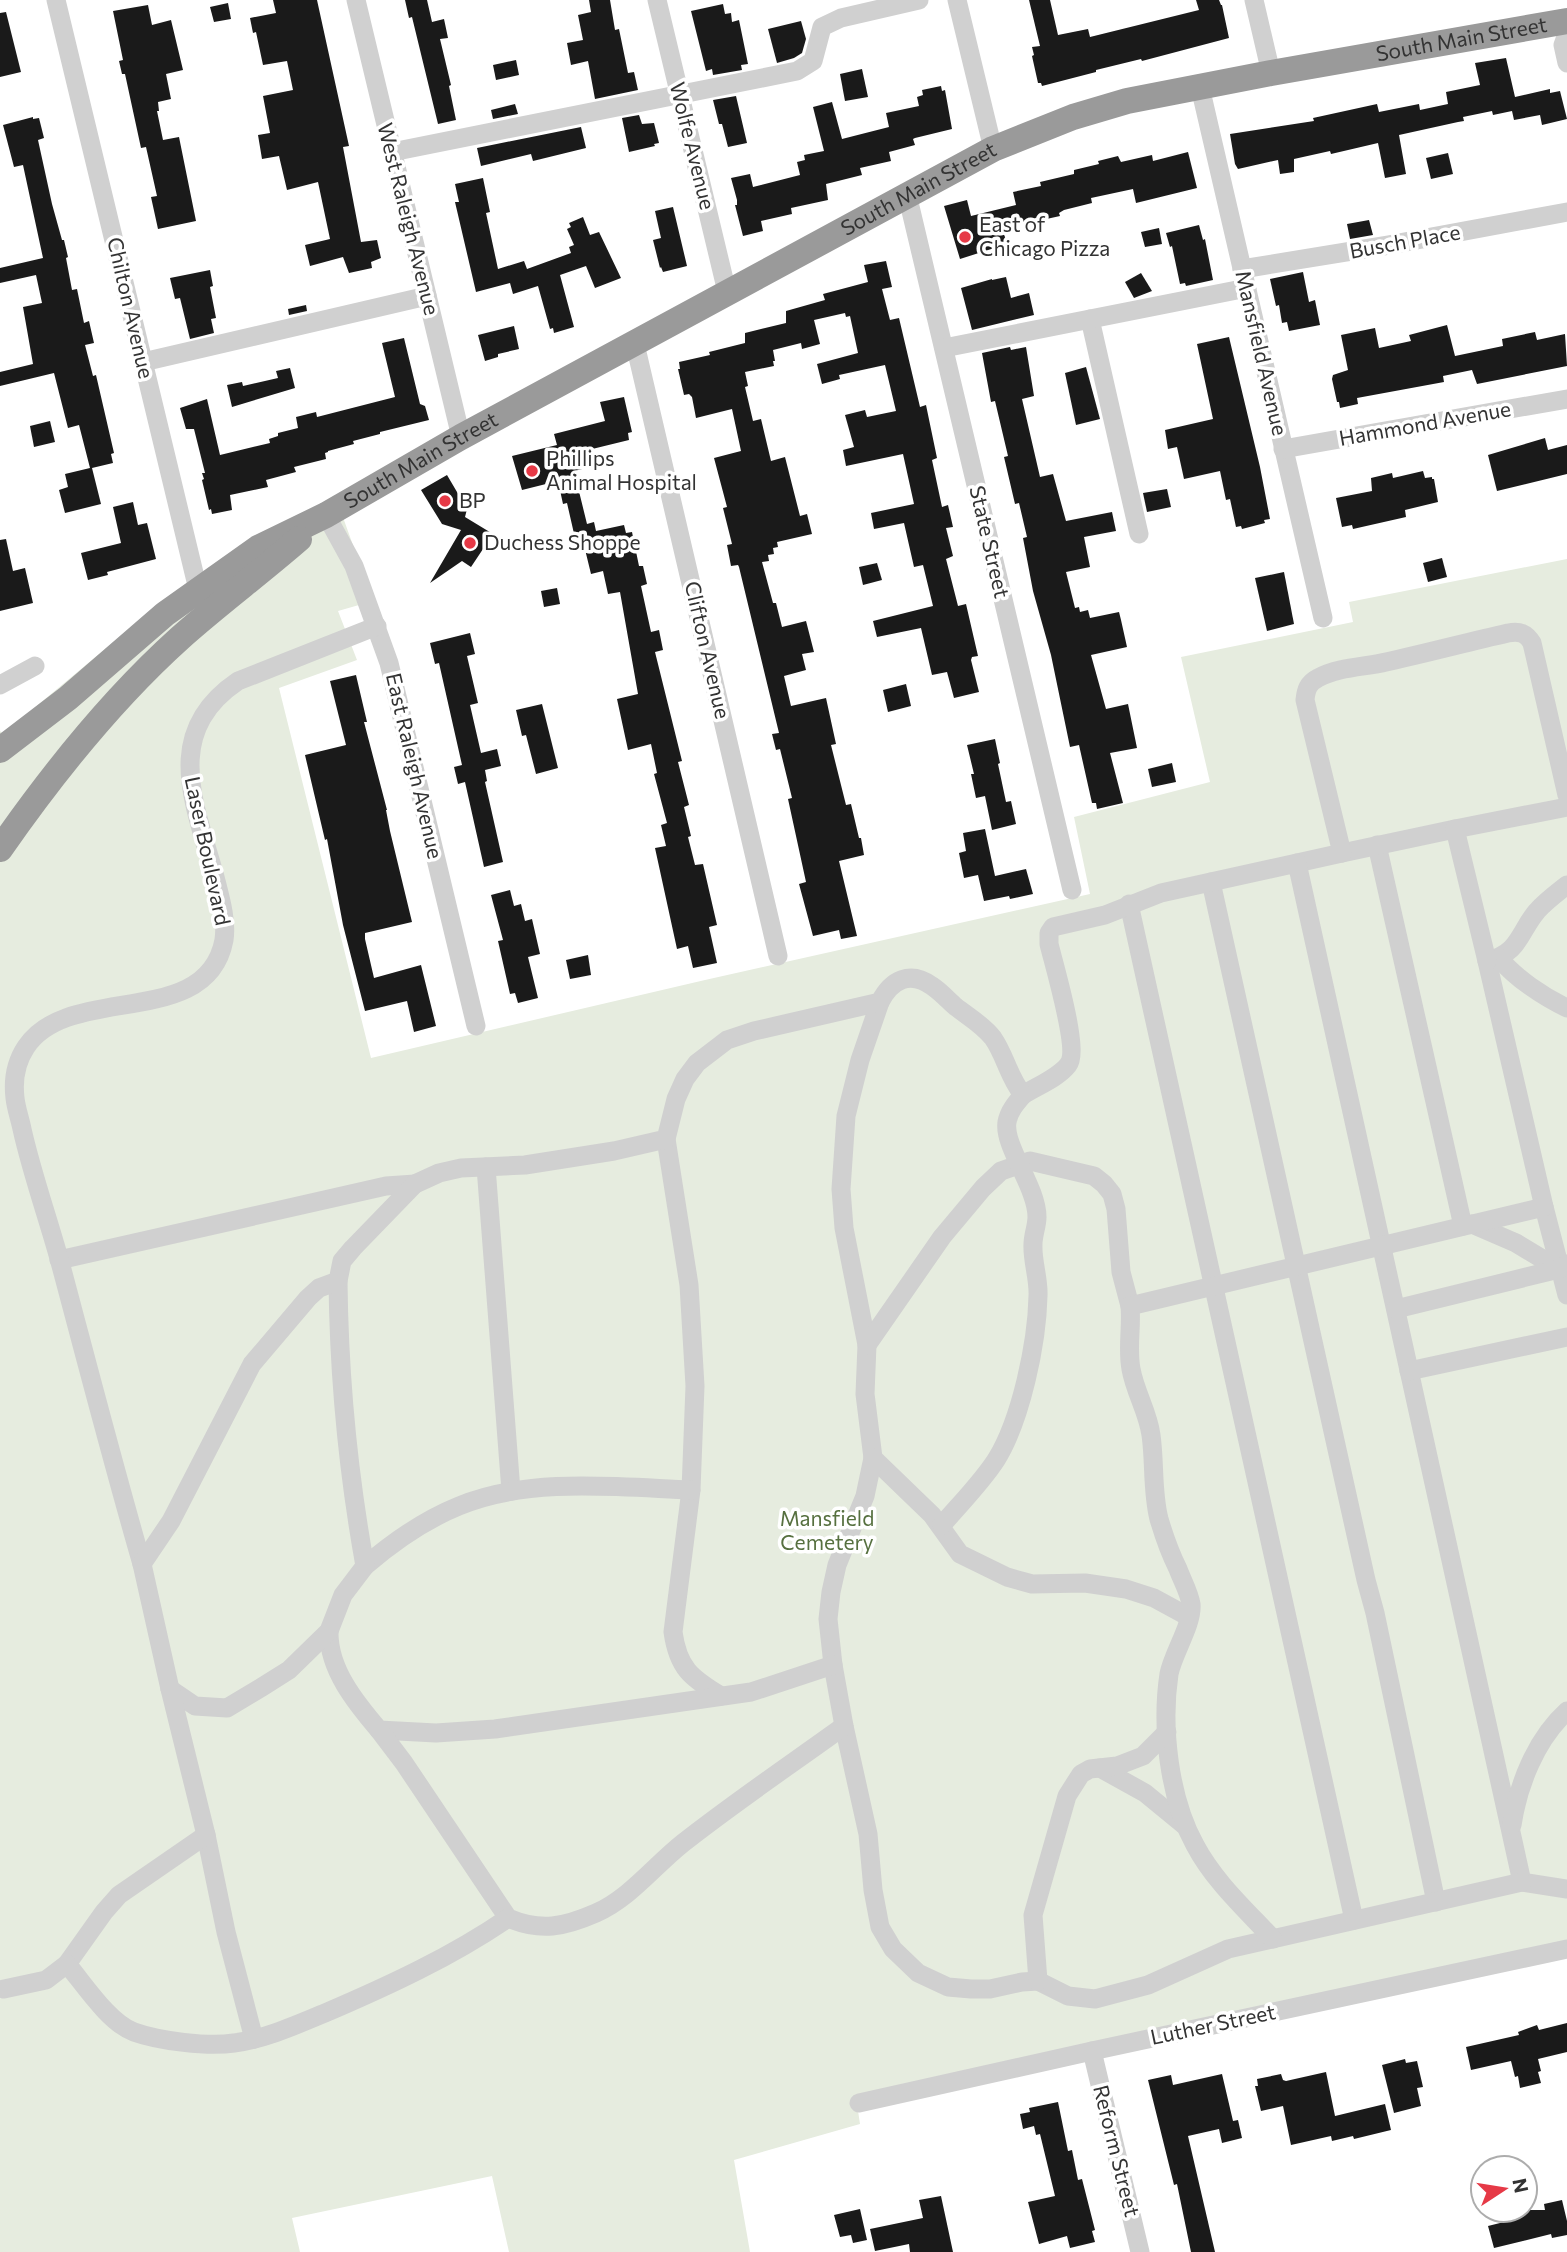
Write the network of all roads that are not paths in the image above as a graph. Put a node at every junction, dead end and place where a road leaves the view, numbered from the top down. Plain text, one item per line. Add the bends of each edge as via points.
1 (56, 0) edge
2 (356, 0) edge
3 (656, 0) edge
4 (919, 0) edge
5 (957, 0) edge
6 (1254, 0) edge
7 (1567, 21) edge
8 (1567, 34) edge
9 (1567, 63) edge
10 (1271, 73) junction
11 (1200, 87) junction
12 (679, 93) junction
13 (993, 149) junction
14 (392, 152) junction
15 (907, 194) junction
16 (1567, 212) edge
17 (1244, 278) junction
18 (727, 292) junction
19 (427, 296) junction
20 (1090, 319) junction
21 (635, 344) junction
22 (944, 348) junction
23 (143, 362) junction
24 (1567, 399) edge
25 (461, 437) junction
26 (1283, 449) junction
27 (327, 515) junction
28 (1139, 534) dead end
29 (198, 591) junction
30 (206, 616) junction
31 (1323, 618) dead end
32 (377, 626) junction
33 (35, 666) dead end
34 (0, 685) edge
35 (68, 698) junction
36 (0, 750) edge
37 (0, 770) edge
38 (1567, 795) edge
39 (1567, 807) edge
40 (1455, 829) junction
41 (1377, 845) junction
42 (0, 849) edge
43 (1342, 853) junction
44 (1297, 863) junction
45 (1211, 882) junction
46 (1567, 885) edge
47 (1072, 890) dead end
48 (1129, 904) junction
49 (778, 956) dead end
50 (1493, 959) junction
51 (880, 1002) junction
52 (1567, 1008) edge
53 (476, 1027) dead end
54 (1023, 1095) junction
55 (666, 1139) junction
56 (1020, 1164) junction
57 (486, 1167) junction
58 (415, 1184) junction
59 (1544, 1207) junction
60 (1467, 1225) junction
61 (1381, 1245) junction
62 (59, 1260) junction
63 (1296, 1265) junction
64 (1563, 1266) edge
65 (338, 1281) junction
66 (1214, 1286) junction
67 (1567, 1295) edge
68 (1130, 1306) junction
69 (1396, 1309) junction
70 (1567, 1337) edge
71 (867, 1345) junction
72 (1409, 1371) junction
73 (873, 1458) junction
74 (691, 1490) junction
75 (511, 1491) junction
76 (942, 1525) junction
77 (142, 1564) junction
78 (365, 1566) junction
79 (1189, 1617) junction
80 (329, 1631) junction
81 (834, 1665) junction
82 (170, 1689) junction
83 (721, 1696) junction
84 (1567, 1711) edge
85 (844, 1726) junction
86 (379, 1730) junction
87 (1167, 1732) junction
88 (1100, 1768) junction
89 (1185, 1825) junction
90 (1511, 1833) junction
91 (206, 1835) junction
92 (1522, 1882) junction
93 (1567, 1889) edge
94 (1436, 1902) junction
95 (508, 1918) junction
96 (1354, 1920) junction
97 (1273, 1939) junction
98 (1567, 1949) edge
99 (67, 1964) junction
100 (1038, 1981) junction
101 (4, 1989) dead end
102 (254, 2039) junction
103 (1092, 2051) junction
104 (859, 2103) dead end
105 (1140, 2252) edge

1 - 23 street, Chilton Avenue
2 - 14 street, West Raleigh Avenue
3 - 12 street, Wolfe Avenue
4 - 12 street via 841,18 822,27 813,61 797,71
5 - 13 street
6 - 10 street
7 - 10 highway, South Main Street
8 - 9 street via 1563,45
10 - 11 highway, South Main Street
11 - 13 highway, South Main Street via 1127,101
11 - 17 street, Mansfield Avenue
12 - 14 street
12 - 18 street, Wolfe Avenue
13 - 15 highway, South Main Street
14 - 19 street, West Raleigh Avenue
15 - 18 highway, South Main Street
15 - 22 street, State Street
16 - 17 street, Busch Place
17 - 20 street, Busch Place
17 - 26 street, Mansfield Avenue
18 - 21 highway, South Main Street
19 - 23 street
19 - 25 street, West Raleigh Avenue
20 - 22 street, Busch Place
20 - 28 street
21 - 25 highway, South Main Street
21 - 49 street, Clifton Avenue
22 - 47 street, State Street
23 - 29 street, Chilton Avenue
24 - 26 street, Hammond Avenue
25 - 27 highway, South Main Street
26 - 31 street, Mansfield Avenue
27 - 29 highway, South Main Street via 258,548
27 - 30 highway, South Main Street
27 - 32 street, East Raleigh Avenue via 354,566
29 - 30 street, Chilton Avenue
29 - 35 highway, South Main Street via 129,643
30 - 42 highway, South Main Street via 148,668 89,733
32 - 53 street, East Raleigh Avenue
32 - 62 street, Laser Boulevard via 237,681 208,705 197,724 190,772 220,894 225,936 211,971 176,993 80,1014 47,1027 17,1063 15,1098
33 - 34 street
35 - 36 highway
35 - 37 highway
38 - 43 street via 1527,635 1518,631 1329,673 1310,684 1305,700
39 - 40 street
40 - 41 street
40 - 50 street
41 - 43 street
41 - 60 street
43 - 44 street
44 - 45 street
44 - 61 street
45 - 48 street
45 - 63 street
46 - 50 street via 1536,912 1514,945
48 - 54 street via 1105,915 1053,927 1049,933 1072,1056 1060,1072
48 - 66 street
50 - 52 street
50 - 59 street
51 - 54 street via 894,982 930,984 993,1038
51 - 55 street via 727,1040 697,1063 685,1079
51 - 71 street via 848,1106 842,1153 845,1239
54 - 56 street via 1007,1123 1007,1137
55 - 57 street via 525,1165
55 - 74 street via 693,1328
56 - 68 street via 1039,1162 1094,1176 1112,1194
56 - 71 street via 1001,1171 968,1206
56 - 76 street via 1037,1217 1033,1244 1038,1296 1028,1365 1006,1441
57 - 58 street via 450,1170
57 - 75 street
58 - 62 street via 387,1186
58 - 65 street via 342,1261
59 - 60 street
59 - 64 street
60 - 61 street
60 - 64 street
61 - 63 street
61 - 69 street
62 - 77 street, Laser Boulevard
63 - 66 street
63 - 94 street
64 - 67 street
64 - 69 street
65 - 77 street via 308,1298 252,1364 171,1521
65 - 78 street via 350,1474
66 - 68 street
66 - 96 street
68 - 79 street via 1130,1365 1150,1432 1155,1499 1166,1541 1190,1597
69 - 72 street
70 - 72 street
71 - 73 street via 865,1394
72 - 90 street
73 - 76 street
73 - 81 street via 865,1496 831,1592 828,1619
74 - 75 street via 570,1487
74 - 83 street via 674,1613 675,1651 695,1681
75 - 78 street via 459,1505 425,1522
76 - 79 street via 960,1554 1007,1577 1032,1584 1126,1588
77 - 82 street, Laser Boulevard
78 - 80 street via 343,1595
79 - 87 street via 1170,1674
80 - 82 street via 289,1670 228,1708 195,1706
80 - 86 street via 328,1646 340,1674
81 - 83 street via 751,1692
81 - 85 street
82 - 91 street, Laser Boulevard
83 - 86 street via 483,1730
84 - 90 street via 1535,1754 1515,1805
85 - 95 street via 683,1843 615,1903 554,1927 538,1928
85 - 100 street via 868,1834 880,1927 893,1949 918,1973 948,1987 990,1989
86 - 95 street
87 - 88 street via 1143,1756
87 - 89 street via 1174,1789
88 - 89 street via 1145,1793
88 - 100 street via 1081,1774 1067,1796 1044,1874 1033,1914
89 - 97 street via 1219,1881
90 - 92 street
91 - 99 street via 119,1895
91 - 102 street, Laser Boulevard
92 - 93 street
92 - 94 street
94 - 96 street
95 - 102 street via 472,1943 372,1993
96 - 97 street
97 - 100 street via 1227,1949 1148,1985 1095,1999 1068,1996
98 - 103 street, Luther Street
99 - 101 street via 46,1980
99 - 102 street via 116,2020 133,2031 201,2044
103 - 104 street, Luther Street
103 - 105 street, Reform Street

